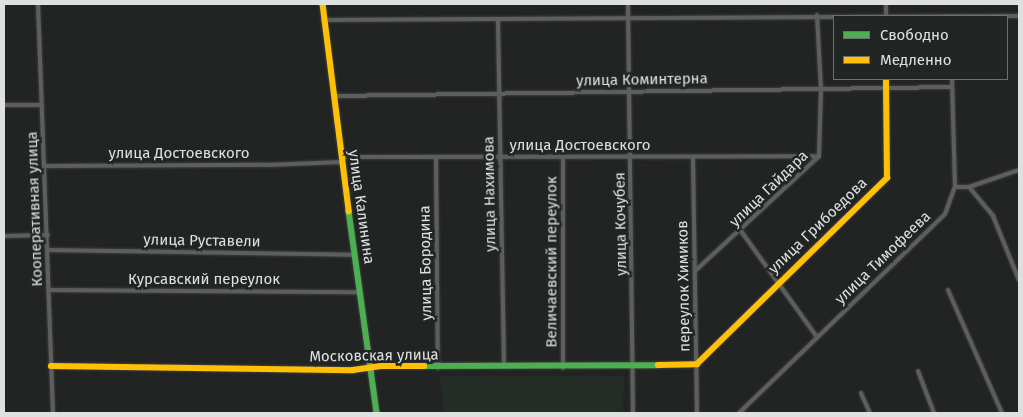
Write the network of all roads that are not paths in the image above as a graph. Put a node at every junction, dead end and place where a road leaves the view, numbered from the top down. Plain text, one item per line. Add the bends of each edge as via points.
1 (38, 4) edge
2 (323, 4) edge
3 (628, 4) edge
4 (886, 4) edge
5 (817, 15) junction
6 (886, 15) edge
7 (628, 19) junction
8 (323, 20) junction
9 (498, 21) junction
10 (886, 80) edge
11 (952, 80) edge
12 (886, 87) junction
13 (952, 87) junction
14 (821, 89) junction
15 (630, 91) junction
16 (499, 93) junction
17 (334, 96) junction
18 (4, 105) edge
19 (41, 105) junction
20 (631, 156) junction
21 (819, 156) junction
22 (436, 157) junction
23 (500, 157) junction
24 (563, 157) junction
25 (694, 158) junction
26 (342, 159) junction
27 (46, 166) junction
28 (1019, 170) edge
29 (968, 186) junction
30 (955, 187) junction
31 (742, 231) junction
32 (48, 235) junction
33 (4, 236) edge
34 (49, 250) junction
35 (354, 255) junction
36 (695, 271) junction
37 (1019, 280) edge
38 (778, 282) junction
39 (50, 290) junction
40 (948, 290) dead end
41 (359, 292) junction
42 (817, 337) junction
43 (697, 364) junction
44 (52, 366) junction
45 (371, 367) junction
46 (633, 367) junction
47 (438, 368) junction
48 (504, 368) junction
49 (563, 368) junction
50 (918, 371) dead end
51 (861, 393) dead end
52 (53, 413) edge
53 (377, 413) edge
54 (633, 413) edge
55 (698, 413) edge
56 (739, 413) edge
57 (870, 413) edge
58 (934, 413) edge
59 (1002, 413) edge

1 - 19 street, Кооперативная улица
2 - 8 street, улица Калинина
3 - 7 street, улица Кочубея
4 - 6 street
5 - 6 street
5 - 7 street
5 - 14 street, улица Гайдара
7 - 9 street
7 - 15 street, улица Кочубея
8 - 9 street
8 - 17 street, улица Калинина
9 - 16 street, улица Нахимова
10 - 12 street, улица Грибоедова
11 - 13 street, улица Тимофеева
12 - 13 street, улица Коминтерна
12 - 14 street, улица Коминтерна
12 - 38 street, улица Грибоедова via 887,178
13 - 30 street, улица Тимофеева
14 - 15 street, улица Коминтерна
14 - 21 street, улица Гайдара
15 - 16 street, улица Коминтерна
15 - 20 street, улица Кочубея
16 - 17 street, улица Коминтерна
16 - 23 street, улица Нахимова
17 - 26 street, улица Калинина
18 - 19 street
19 - 27 street, Кооперативная улица
20 - 24 street, улица Достоевского
20 - 25 street, улица Достоевского
20 - 46 street, улица Кочубея
21 - 25 street, улица Достоевского
21 - 31 street, улица Гайдара
22 - 23 street, улица Достоевского
22 - 26 street, улица Достоевского
22 - 47 street, улица Бородина
23 - 24 street, улица Достоевского
23 - 48 street, улица Нахимова
24 - 49 street, Величаевский переулок
25 - 36 street, переулок Химиков
26 - 27 street, улица Достоевского via 267,165
26 - 35 street, улица Калинина
27 - 32 street, Кооперативная улица
28 - 29 street
29 - 30 street
29 - 37 street via 993,216
30 - 42 street, улица Тимофеева via 945,214
31 - 36 street, улица Гайдара
31 - 38 street
32 - 33 street
32 - 34 street, Кооперативная улица
34 - 35 street, улица Руставели
34 - 39 street, Кооперативная улица
35 - 41 street, улица Калинина
36 - 43 street, переулок Химиков
38 - 42 street
38 - 43 street, улица Грибоедова
39 - 41 street, Курсавский переулок
39 - 44 street, Кооперативная улица
40 - 59 street
41 - 45 street, улица Калинина
42 - 56 street, улица Тимофеева
43 - 46 street, Московская улица
43 - 55 street, переулок Химиков
44 - 45 street, Московская улица via 353,370
44 - 52 street, Кооперативная улица
45 - 47 street, Московская улица
45 - 53 street, улица Калинина
46 - 49 street, Московская улица
46 - 54 street, улица Кочубея
47 - 48 street, Московская улица
48 - 49 street, Московская улица
50 - 58 street
51 - 57 street

